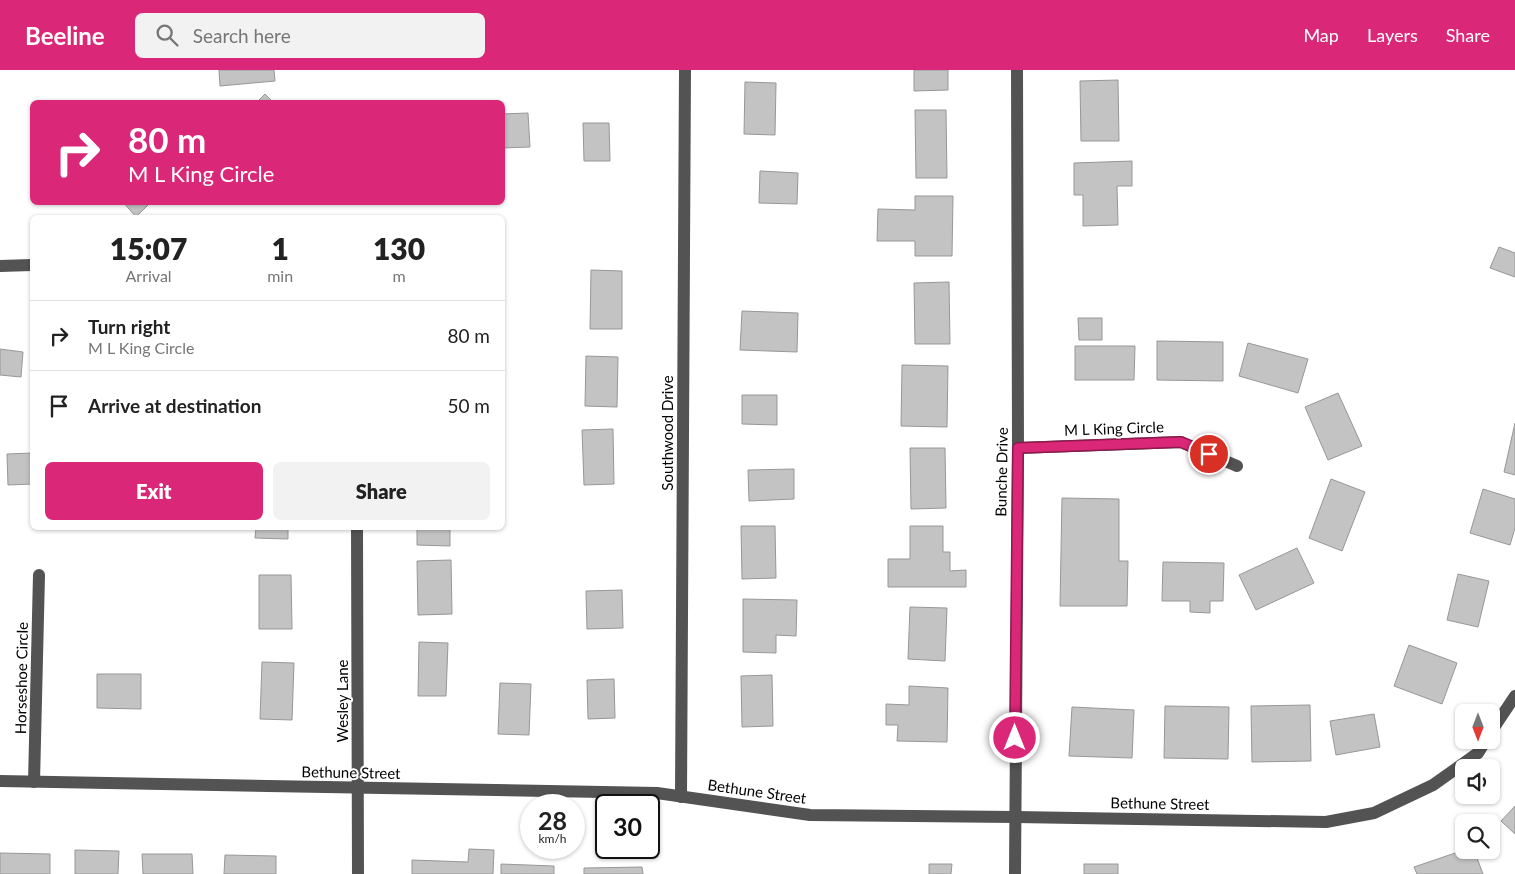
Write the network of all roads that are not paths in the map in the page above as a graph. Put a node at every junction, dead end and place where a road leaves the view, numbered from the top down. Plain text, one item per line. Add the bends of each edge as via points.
1 (685, 70) edge
2 (1017, 70) edge
3 (30, 265) edge
4 (0, 266) edge
5 (1018, 448) junction
6 (1237, 466) dead end
7 (357, 530) edge
8 (39, 575) dead end
9 (1515, 696) edge
10 (1500, 718) edge
11 (1480, 749) edge
12 (0, 781) edge
13 (34, 782) junction
14 (359, 788) junction
15 (681, 796) junction
16 (1015, 817) junction
17 (358, 874) edge
18 (1015, 874) edge

1 - 15 street, Southwood Drive
2 - 5 street, Bunche Drive
3 - 4 street
5 - 6 street, M L King Circle via 1181,442
5 - 16 street, Bunche Drive
7 - 14 street, Wesley Lane
8 - 13 street, Horseshoe Circle
9 - 10 street
11 - 16 street, Bethune Street via 1433,785 1374,813 1326,822
12 - 13 street, Bethune Street
13 - 14 street, Bethune Street
14 - 15 street, Bethune Street
14 - 17 street, Wesley Lane
15 - 16 street, Bethune Street via 810,815
16 - 18 street, Bunche Drive

